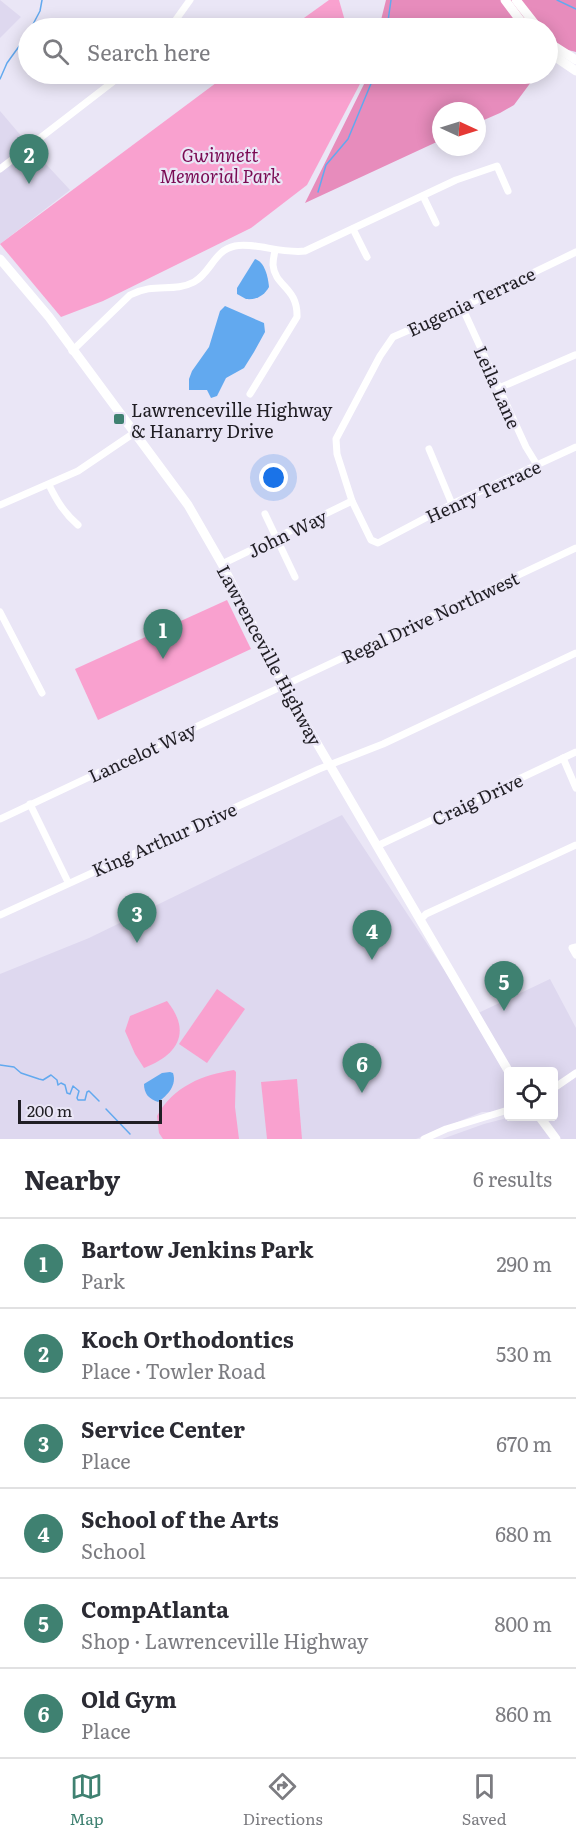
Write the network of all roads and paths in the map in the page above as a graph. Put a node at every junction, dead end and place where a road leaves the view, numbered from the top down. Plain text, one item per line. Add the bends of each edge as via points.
1 (190, 0) edge
2 (505, 0) edge
3 (516, 0) edge
4 (177, 18) edge
5 (518, 18) edge
6 (530, 18) edge
7 (558, 49) edge
8 (558, 59) edge
9 (576, 60) edge
10 (576, 71) edge
11 (110, 84) edge
12 (0, 170) edge
13 (508, 191) dead end
14 (423, 196) junction
15 (435, 223) dead end
16 (353, 229) junction
17 (275, 251) junction
18 (576, 252) edge
19 (367, 257) dead end
20 (0, 259) edge
21 (462, 307) junction
22 (72, 351) junction
23 (575, 355) edge
24 (499, 388) junction
25 (250, 394) dead end
26 (134, 433) junction
27 (576, 447) edge
28 (429, 449) dead end
29 (537, 465) junction
30 (49, 485) junction
31 (352, 501) junction
32 (452, 504) junction
33 (0, 505) edge
34 (265, 514) dead end
35 (78, 525) dead end
36 (390, 537) joint
37 (278, 538) junction
38 (576, 548) edge
39 (222, 564) junction
40 (294, 577) dead end
41 (0, 612) edge
42 (576, 653) edge
43 (283, 685) junction
44 (42, 693) dead end
45 (576, 752) edge
46 (562, 758) junction
47 (329, 765) junction
48 (576, 788) edge
49 (30, 804) junction
50 (0, 819) edge
51 (576, 845) edge
52 (377, 846) junction
53 (68, 882) junction
54 (0, 915) edge
55 (420, 920) junction
56 (507, 1067) edge
57 (576, 1073) edge
58 (558, 1085) edge
59 (504, 1111) edge
60 (543, 1121) edge
61 (424, 1139) edge
62 (556, 1139) edge

1 - 4 street
2 - 5 main road
3 - 6 main road
7 - 9 main road
8 - 10 main road
11 - 12 street
13 - 14 street via 497,166
14 - 15 street
14 - 16 street
16 - 17 street via 304,251
16 - 19 street
17 - 22 street via 231,246 220,252 207,272 194,282 141,289
17 - 25 street via 273,267 277,278 295,297 297,317
18 - 21 street, Eugenia Terrace
20 - 22 main road, Lawrenceville Highway
21 - 24 street, Leila Lane
21 - 31 street, Eugenia Terrace via 393,337 380,356 336,439
22 - 26 main road, Lawrenceville Highway
23 - 24 street
24 - 29 street, Leila Lane
26 - 30 street via 78,471
26 - 39 main road, Lawrenceville Highway via 188,505
27 - 29 street, Henry Terrace
28 - 32 street
29 - 32 street, Henry Terrace
30 - 33 street
30 - 35 street via 66,515
31 - 36 street, Eugenia Terrace via 371,540 378,543
31 - 37 street, John Way
32 - 36 street, Henry Terrace
34 - 37 street
37 - 39 street, John Way
37 - 40 street
38 - 43 street, Regal Drive Northwest
39 - 43 main road, Lawrenceville Highway
41 - 44 street
42 - 47 street via 383,744
43 - 47 main road, Lawrenceville Highway
43 - 49 street, Lancelot Way
45 - 46 street, Craig Drive
46 - 48 street
46 - 52 street, Craig Drive
47 - 52 main road, Lawrenceville Highway
47 - 53 street, King Arthur Drive
49 - 50 street, Lancelot Way
49 - 53 street
51 - 55 street
52 - 55 main road, Lawrenceville Highway
53 - 54 street, King Arthur Drive
55 - 56 main road, Lawrenceville Highway
57 - 58 street
59 - 61 street
60 - 62 main road

